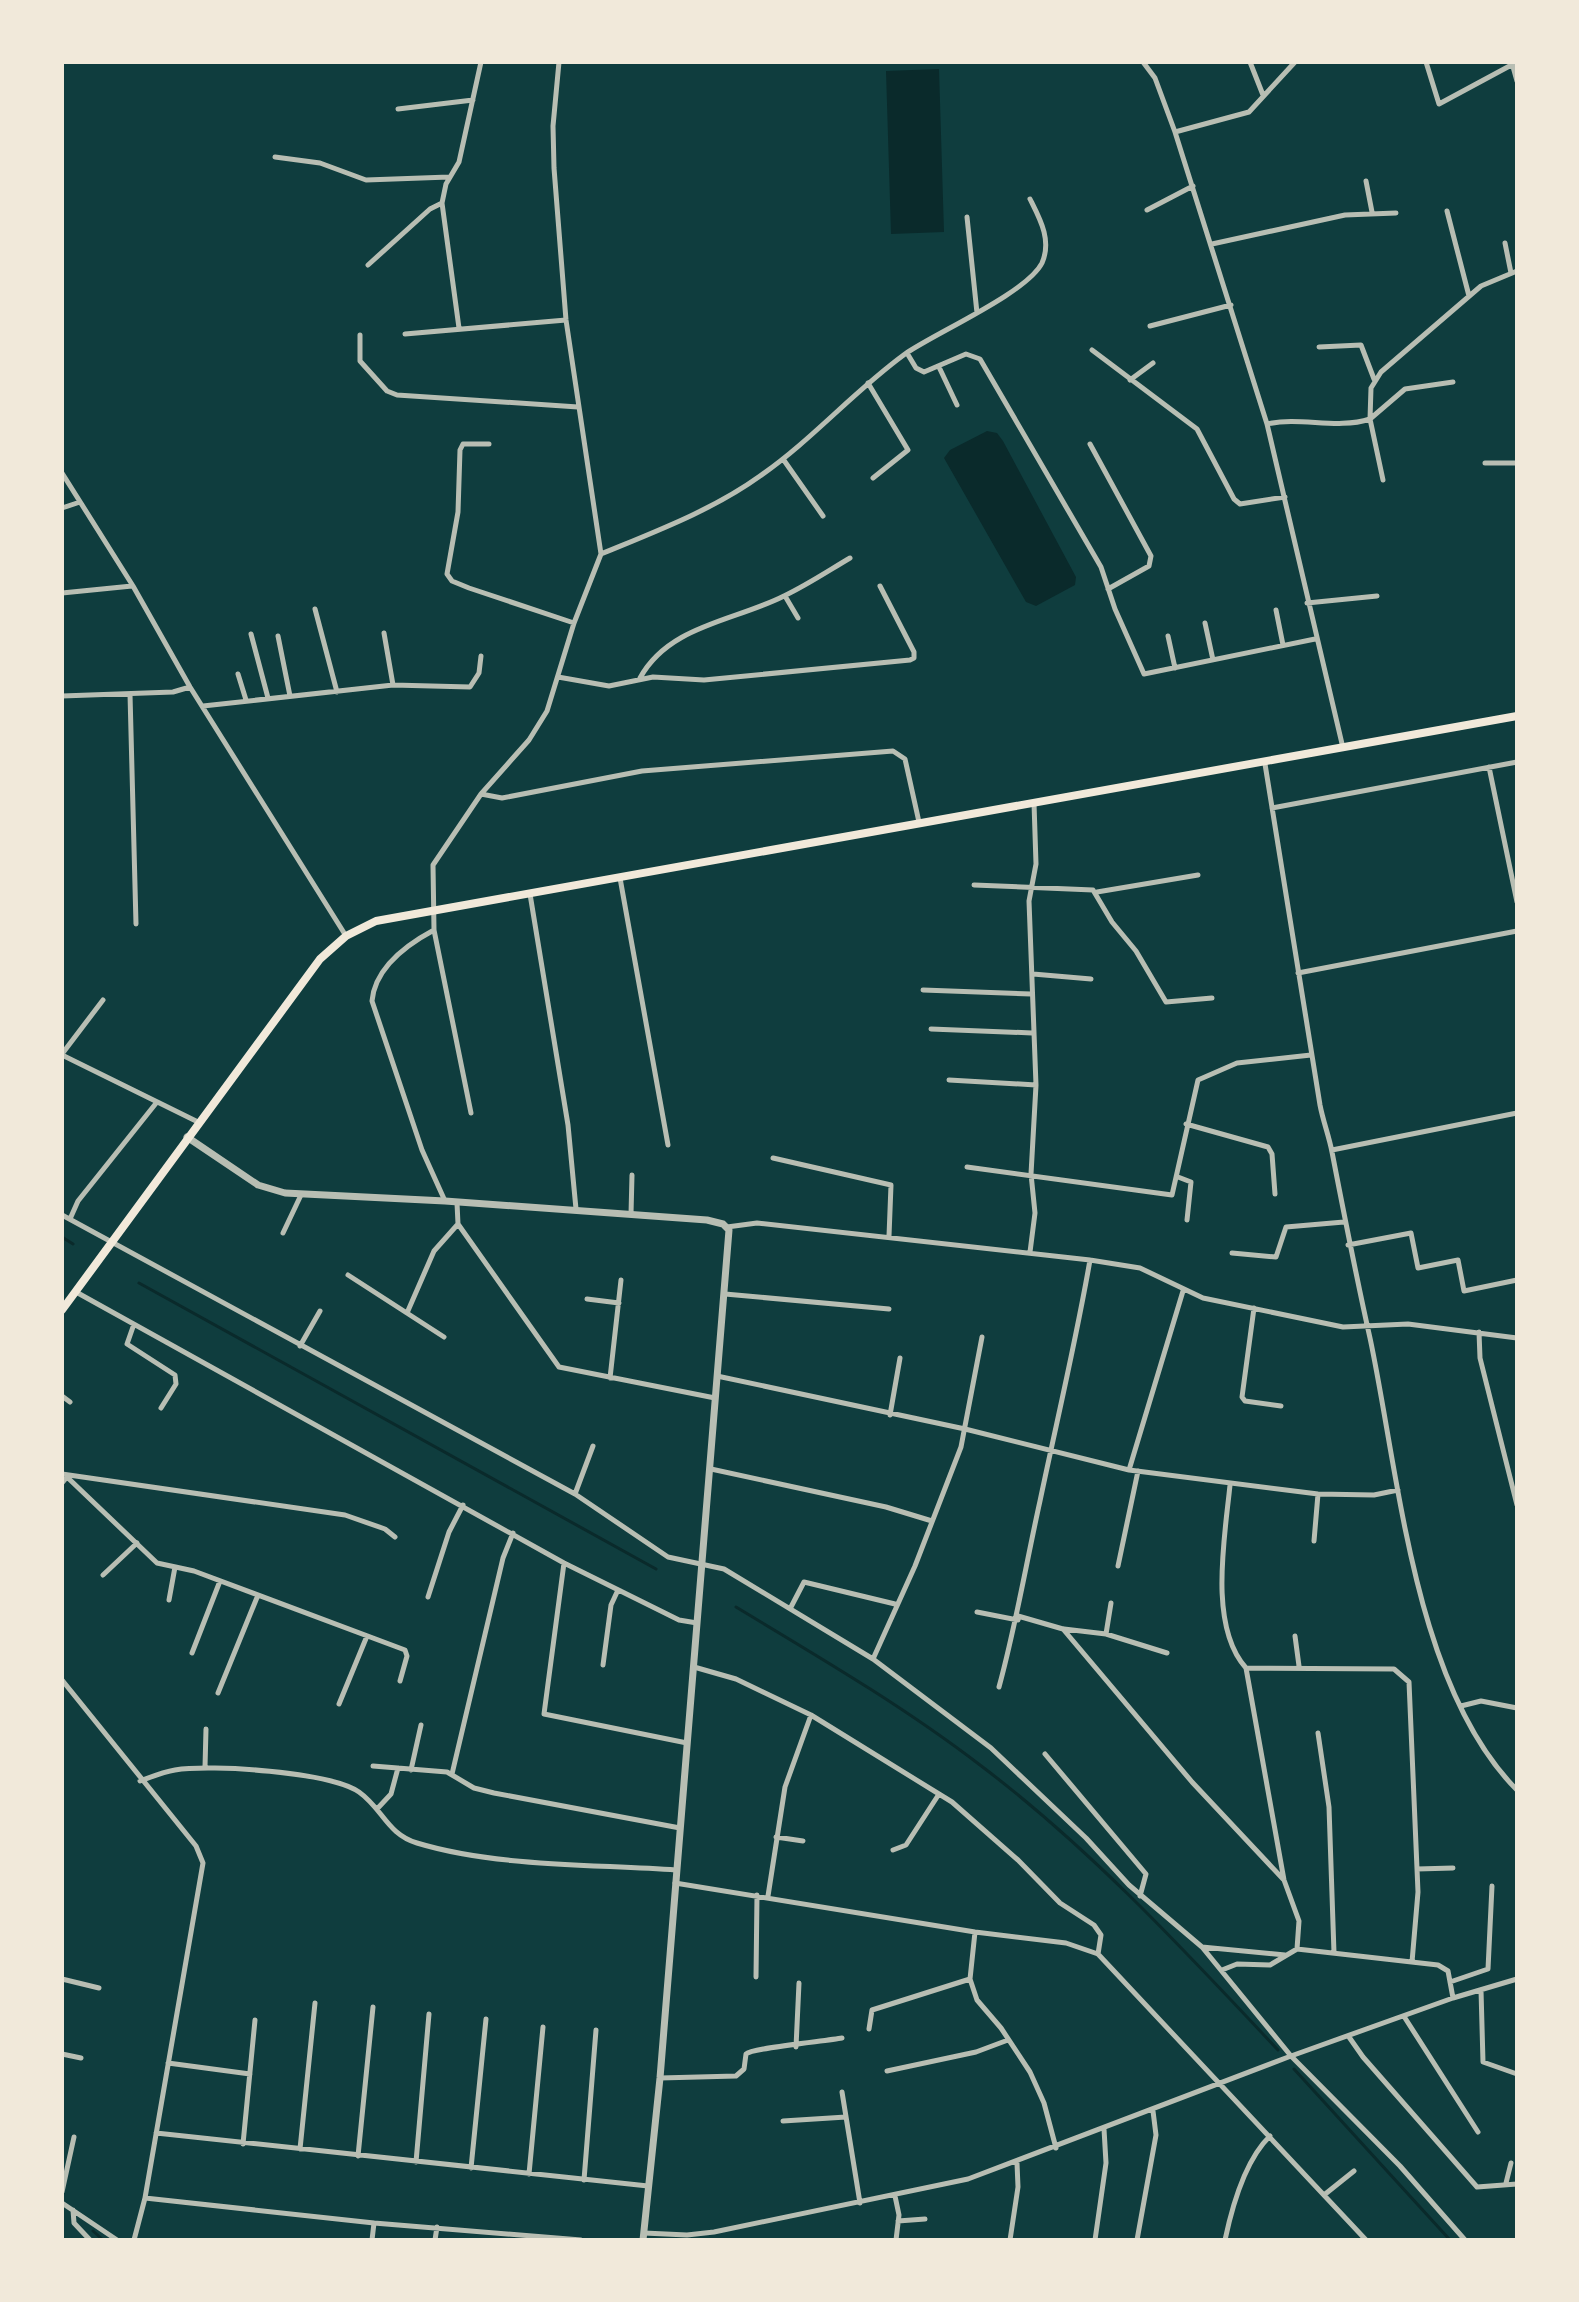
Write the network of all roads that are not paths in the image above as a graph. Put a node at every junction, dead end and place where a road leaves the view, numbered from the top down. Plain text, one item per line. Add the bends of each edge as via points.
1 (481, 62) edge
2 (559, 62) edge
3 (1143, 62) edge
4 (1250, 62) edge
5 (1295, 62) edge
6 (1426, 62) edge
7 (1513, 63) edge
8 (1517, 81) edge
9 (1263, 95) junction
10 (473, 100) junction
11 (398, 109) dead end
12 (1175, 132) junction
13 (275, 157) dead end
14 (449, 177) junction
15 (1366, 181) dead end
16 (1193, 186) junction
17 (1030, 199) dead end
18 (442, 203) junction
19 (1147, 210) dead end
20 (1447, 211) dead end
21 (1372, 212) junction
22 (1396, 213) dead end
23 (967, 217) dead end
24 (1505, 243) dead end
25 (1212, 244) junction
26 (368, 265) dead end
27 (1514, 272) edge
28 (1469, 296) junction
29 (1231, 305) junction
30 (977, 313) junction
31 (566, 320) junction
32 (1150, 326) dead end
33 (459, 328) junction
34 (405, 334) dead end
35 (360, 335) dead end
36 (1319, 347) dead end
37 (1092, 350) dead end
38 (907, 353) junction
39 (1153, 363) dead end
40 (939, 367) junction
41 (1374, 379) junction
42 (1130, 380) junction
43 (1453, 382) dead end
44 (868, 383) junction
45 (957, 405) dead end
46 (578, 407) junction
47 (1370, 419) junction
48 (1267, 424) junction
49 (489, 444) dead end
50 (1090, 444) dead end
51 (783, 459) junction
52 (1485, 463) dead end
53 (1517, 463) edge
54 (62, 473) edge
55 (873, 478) dead end
56 (1383, 480) dead end
57 (1285, 497) junction
58 (80, 502) junction
59 (62, 508) edge
60 (823, 516) dead end
61 (601, 554) junction
62 (850, 558) dead end
63 (133, 586) junction
64 (880, 586) dead end
65 (1108, 589) junction
66 (62, 593) edge
67 (785, 596) junction
68 (1377, 596) dead end
69 (1307, 603) junction
70 (315, 609) dead end
71 (1276, 610) dead end
72 (798, 618) dead end
73 (574, 623) junction
74 (1205, 623) dead end
75 (384, 633) dead end
76 (251, 634) dead end
77 (278, 636) dead end
78 (1168, 636) dead end
79 (1315, 639) junction
80 (1283, 645) junction
81 (481, 656) dead end
82 (1213, 660) junction
83 (1175, 668) junction
84 (238, 674) dead end
85 (558, 677) junction
86 (639, 679) junction
87 (393, 685) junction
88 (190, 687) junction
89 (337, 692) junction
90 (130, 694) junction
91 (62, 696) edge
92 (290, 696) junction
93 (268, 698) junction
94 (246, 700) junction
95 (203, 706) junction
96 (1517, 716) edge
97 (1343, 749) junction
98 (1517, 762) edge
99 (1265, 764) junction
100 (1489, 767) junction
101 (481, 794) junction
102 (1034, 803) junction
103 (1272, 808) junction
104 (919, 822) junction
105 (1198, 875) dead end
106 (620, 876) junction
107 (974, 885) dead end
108 (1030, 887) junction
109 (1097, 892) junction
110 (530, 893) junction
111 (1517, 902) edge
112 (434, 910) junction
113 (136, 924) dead end
114 (434, 930) junction
115 (1517, 931) edge
116 (346, 936) junction
117 (1298, 973) junction
118 (1033, 974) junction
119 (1091, 979) dead end
120 (923, 990) dead end
121 (1031, 994) junction
122 (1212, 998) dead end
123 (103, 1000) dead end
124 (931, 1029) dead end
125 (1032, 1033) junction
126 (62, 1054) edge
127 (1311, 1055) junction
128 (949, 1080) dead end
129 (1036, 1085) junction
130 (157, 1101) junction
131 (471, 1113) dead end
132 (1517, 1113) edge
133 (198, 1122) junction
134 (1186, 1124) junction
135 (187, 1137) junction
136 (668, 1145) dead end
137 (1332, 1150) junction
138 (773, 1158) dead end
139 (967, 1167) dead end
140 (1031, 1174) junction
141 (632, 1175) dead end
142 (1178, 1177) junction
143 (1275, 1194) dead end
144 (301, 1195) junction
145 (445, 1201) junction
146 (457, 1203) junction
147 (576, 1209) junction
148 (631, 1214) junction
149 (62, 1215) edge
150 (70, 1219) junction
151 (1187, 1220) dead end
152 (1344, 1222) junction
153 (458, 1224) junction
154 (727, 1227) junction
155 (283, 1233) dead end
156 (889, 1236) junction
157 (112, 1240) junction
158 (1348, 1245) junction
159 (1030, 1252) junction
160 (1232, 1253) dead end
161 (1090, 1260) junction
162 (348, 1275) dead end
163 (621, 1280) dead end
164 (1517, 1280) edge
165 (1183, 1291) junction
166 (76, 1292) junction
167 (725, 1294) junction
168 (587, 1299) dead end
169 (619, 1303) junction
170 (1254, 1308) junction
171 (889, 1309) dead end
172 (62, 1310) edge
173 (320, 1311) dead end
174 (407, 1313) junction
175 (134, 1324) junction
176 (1366, 1324) junction
177 (1479, 1332) junction
178 (444, 1337) dead end
179 (982, 1337) dead end
180 (1517, 1338) edge
181 (300, 1346) junction
182 (900, 1358) dead end
183 (717, 1376) junction
184 (610, 1378) junction
185 (62, 1396) edge
186 (715, 1398) junction
187 (70, 1402) dead end
188 (1281, 1406) dead end
189 (161, 1408) dead end
190 (890, 1415) junction
191 (965, 1429) junction
192 (593, 1446) dead end
193 (1052, 1451) junction
194 (711, 1469) junction
195 (1129, 1470) junction
196 (1138, 1471) junction
197 (64, 1478) edge
198 (1230, 1485) junction
199 (1398, 1490) junction
200 (575, 1494) junction
201 (1318, 1494) junction
202 (463, 1505) junction
203 (1517, 1505) edge
204 (932, 1521) junction
205 (513, 1533) junction
206 (395, 1537) dead end
207 (1314, 1541) dead end
208 (137, 1543) junction
209 (701, 1562) junction
210 (564, 1563) junction
211 (1118, 1566) dead end
212 (175, 1567) junction
213 (103, 1575) dead end
214 (220, 1581) junction
215 (618, 1590) junction
216 (258, 1595) junction
217 (428, 1597) dead end
218 (169, 1600) dead end
219 (1111, 1603) dead end
220 (896, 1604) junction
221 (791, 1607) junction
222 (977, 1612) dead end
223 (1018, 1618) junction
224 (697, 1623) junction
225 (1063, 1629) junction
226 (1106, 1634) junction
227 (367, 1636) junction
228 (1295, 1636) dead end
229 (192, 1653) dead end
230 (1167, 1653) dead end
231 (873, 1659) junction
232 (603, 1665) dead end
233 (1299, 1666) junction
234 (694, 1667) junction
235 (1246, 1668) junction
236 (62, 1680) edge
237 (400, 1681) dead end
238 (999, 1687) dead end
239 (218, 1693) dead end
240 (339, 1704) dead end
241 (1461, 1706) junction
242 (1517, 1708) edge
243 (811, 1715) junction
244 (421, 1725) dead end
245 (206, 1729) dead end
246 (1318, 1733) dead end
247 (687, 1743) junction
248 (1045, 1754) dead end
249 (373, 1766) dead end
250 (205, 1767) junction
251 (398, 1768) junction
252 (411, 1770) junction
253 (452, 1774) junction
254 (140, 1781) junction
255 (1517, 1790) edge
256 (939, 1793) junction
257 (377, 1809) junction
258 (680, 1828) junction
259 (776, 1837) junction
260 (803, 1841) dead end
261 (893, 1850) dead end
262 (1453, 1868) dead end
263 (1417, 1869) junction
264 (676, 1870) junction
265 (1284, 1880) junction
266 (675, 1883) junction
267 (1492, 1886) dead end
268 (757, 1895) junction
269 (768, 1896) junction
270 (1140, 1896) junction
271 (975, 1932) junction
272 (1202, 1947) junction
273 (1297, 1949) junction
274 (1334, 1953) junction
275 (1098, 1954) junction
276 (1285, 1955) junction
277 (1412, 1962) junction
278 (1222, 1970) junction
279 (756, 1977) dead end
280 (62, 1979) edge
281 (970, 1979) junction
282 (1517, 1979) edge
283 (1450, 1982) junction
284 (799, 1983) dead end
285 (99, 1988) dead end
286 (1481, 1990) junction
287 (1453, 1998) junction
288 (315, 2003) dead end
289 (373, 2007) dead end
290 (429, 2014) dead end
291 (1405, 2018) junction
292 (486, 2019) dead end
293 (255, 2020) dead end
294 (543, 2027) dead end
295 (869, 2029) dead end
296 (596, 2030) dead end
297 (1349, 2037) junction
298 (842, 2038) dead end
299 (1008, 2040) junction
300 (796, 2047) junction
301 (62, 2054) edge
302 (1291, 2056) junction
303 (81, 2058) dead end
304 (168, 2063) junction
305 (887, 2071) dead end
306 (250, 2074) junction
307 (1517, 2074) edge
308 (660, 2078) junction
309 (1220, 2086) junction
310 (842, 2092) dead end
311 (1153, 2111) junction
312 (846, 2117) junction
313 (783, 2121) dead end
314 (1104, 2129) junction
315 (1478, 2132) dead end
316 (156, 2133) junction
317 (1271, 2135) junction
318 (74, 2137) dead end
319 (243, 2144) junction
320 (1056, 2148) junction
321 (300, 2150) junction
322 (358, 2156) junction
323 (416, 2162) junction
324 (1017, 2163) junction
325 (1511, 2163) dead end
326 (471, 2168) junction
327 (1354, 2171) dead end
328 (529, 2174) junction
329 (64, 2177) edge
330 (584, 2180) junction
331 (1506, 2183) junction
332 (1517, 2184) edge
333 (650, 2186) junction
334 (62, 2192) edge
335 (1324, 2195) junction
336 (895, 2196) junction
337 (145, 2198) junction
338 (62, 2203) edge
339 (860, 2203) junction
340 (73, 2210) junction
341 (925, 2219) dead end
342 (898, 2221) junction
343 (374, 2223) junction
344 (437, 2227) junction
345 (643, 2236) edge
346 (544, 2238) edge
347 (90, 2240) edge
348 (117, 2240) edge
349 (134, 2240) edge
350 (372, 2240) edge
351 (435, 2240) edge
352 (581, 2240) edge
353 (896, 2240) edge
354 (1010, 2240) edge
355 (1095, 2240) edge
356 (1137, 2240) edge
357 (1225, 2240) edge
358 (1366, 2240) edge
359 (1465, 2240) edge

1 - 10 street
2 - 31 street via 553,126
3 - 12 street via 1155,78
4 - 9 street
5 - 9 street
6 - 7 street via 1439,104
7 - 8 street
9 - 12 street via 1249,112
10 - 11 street
10 - 14 street via 459,162
12 - 16 street
13 - 14 street via 320,163 366,180
14 - 18 street
15 - 21 street
16 - 19 street
16 - 25 street
17 - 30 street via 1045,233 1041,264
18 - 26 street
18 - 33 street
20 - 28 street
21 - 22 street
21 - 25 street
23 - 30 street
24 - 27 street
25 - 29 street
27 - 28 street
28 - 41 street
29 - 32 street
29 - 48 street
30 - 38 street
31 - 33 street
31 - 46 street
33 - 34 street
35 - 46 street via 360,361 397,395
36 - 41 street via 1361,345
37 - 42 street
38 - 40 street via 919,371
38 - 44 street
39 - 42 street
40 - 45 street
40 - 65 street via 966,354 980,359 1101,567
41 - 47 street
42 - 57 street via 1197,429 1240,504
43 - 47 street via 1405,389
44 - 51 street
44 - 55 street via 908,450
46 - 61 street
47 - 48 street
47 - 56 street
48 - 57 street
49 - 73 street via 463,444 460,450 458,512 447,574 469,588
50 - 65 street via 1151,556 1149,566
51 - 60 street
51 - 61 street via 743,489
52 - 53 street
54 - 58 street
57 - 69 street
58 - 59 street
58 - 63 street
61 - 73 street
62 - 67 street
63 - 66 street
63 - 88 street
64 - 86 street via 914,652 910,660 704,680
65 - 83 street via 1142,672
67 - 72 street
67 - 86 street via 679,638 660,651
68 - 69 street
69 - 79 street
70 - 89 street
71 - 80 street
73 - 85 street
74 - 82 street
75 - 87 street
76 - 93 street
77 - 92 street
78 - 83 street
79 - 80 street
79 - 97 street
80 - 82 street
81 - 87 street via 470,687
82 - 83 street
84 - 94 street
85 - 86 street via 592,686
85 - 101 street via 540,724
87 - 89 street
88 - 90 street
88 - 95 street
89 - 92 street
90 - 91 street
90 - 113 street
92 - 93 street
93 - 94 street
94 - 95 street
95 - 116 street
96 - 97 main road
97 - 99 main road
98 - 100 street
99 - 102 main road
99 - 103 street
100 - 103 street
100 - 111 street
101 - 104 street via 502,798 642,771 893,751 905,759
101 - 112 street via 433,865
102 - 104 main road
102 - 108 street via 1036,864
103 - 117 street
104 - 106 main road
105 - 109 street
106 - 110 main road
106 - 136 street
107 - 108 street
108 - 109 street
108 - 118 street
109 - 122 street via 1166,1002
110 - 112 main road
110 - 147 street via 572,1153
112 - 114 street
112 - 116 main road via 376,921
114 - 131 street
114 - 145 street via 402,950 380,975 372,1001 422,1150
115 - 117 street
116 - 133 main road via 320,959
117 - 127 street
118 - 119 street
118 - 121 street
120 - 121 street
121 - 125 street
123 - 126 street
124 - 125 street
125 - 129 street
126 - 130 street
127 - 134 street via 1237,1063 1206,1075 1198,1080
127 - 137 street
128 - 129 street
129 - 140 street
130 - 133 street
130 - 150 street via 78,1201
132 - 137 street
133 - 135 main road
134 - 142 street
134 - 143 street via 1268,1147
135 - 144 street via 258,1185
135 - 157 main road
137 - 152 street
138 - 156 street via 891,1185
139 - 140 street
140 - 142 street via 1167,1197 1176,1192
140 - 159 street via 1035,1213
141 - 148 street
142 - 151 street via 1191,1182
144 - 145 street
144 - 155 street
145 - 146 street
146 - 147 street
146 - 153 street
147 - 148 street
148 - 154 street via 707,1220
149 - 150 street
150 - 157 street
152 - 158 street
152 - 160 street via 1286,1227 1276,1257
153 - 174 street via 434,1251
153 - 184 street via 553,1361 568,1371
154 - 156 street via 744,1222
154 - 167 street
156 - 159 street
157 - 166 main road
157 - 181 street
158 - 164 street via 1411,1233 1418,1268 1458,1260 1464,1291
158 - 176 street
159 - 161 street
161 - 165 street via 1140,1268
161 - 193 street
162 - 174 street
163 - 169 street
165 - 170 street
165 - 195 street
166 - 172 main road
166 - 175 street
167 - 171 street
167 - 183 street
168 - 169 street
169 - 184 street
170 - 176 street via 1343,1327
170 - 188 street via 1242,1397
173 - 181 street
174 - 178 street
175 - 189 street via 127,1344 176,1379
175 - 202 street
176 - 177 street
176 - 199 street
177 - 180 street
177 - 203 street via 1483,1374
179 - 191 street
181 - 200 street
182 - 190 street
183 - 186 street
183 - 190 street
184 - 186 street
185 - 187 street
186 - 194 street
190 - 191 street
191 - 193 street
191 - 204 street
192 - 200 street
193 - 195 street
193 - 223 street
194 - 204 street
194 - 209 street
195 - 196 street
196 - 198 street
196 - 211 street
197 - 206 street via 93,1477 345,1515
197 - 208 street
198 - 201 street
198 - 235 street via 1220,1587 1236,1653
199 - 201 street via 1364,1496
199 - 241 street via 1428,1619
200 - 209 street via 668,1557
201 - 207 street
202 - 205 street
202 - 217 street
204 - 220 street
205 - 210 street
205 - 253 street
208 - 212 street via 157,1563
208 - 213 street
209 - 221 street via 733,1573
209 - 224 street
210 - 215 street
210 - 247 street via 544,1714
212 - 214 street
212 - 218 street
214 - 216 street
214 - 229 street
215 - 224 street via 679,1620
215 - 232 street
216 - 227 street
216 - 239 street
219 - 226 street
220 - 221 street via 804,1582
220 - 231 street
221 - 231 street
222 - 223 street
223 - 225 street
223 - 238 street
224 - 234 street
225 - 226 street
225 - 265 street via 1192,1782
226 - 230 street
227 - 237 street via 405,1650
227 - 240 street
228 - 233 street
231 - 270 street via 991,1748
233 - 235 street
233 - 263 street via 1394,1669 1409,1682
234 - 243 street via 736,1679
234 - 247 street
235 - 265 street
236 - 254 street
241 - 242 street via 1481,1701
241 - 255 street
243 - 256 street
243 - 259 street via 785,1787
244 - 252 street
245 - 250 street
246 - 274 street via 1329,1807
247 - 258 street
248 - 270 street via 1146,1874
249 - 251 street
250 - 254 street
250 - 257 street via 334,1783 358,1791
251 - 252 street
251 - 257 street via 395,1786
252 - 253 street
253 - 258 street via 494,1793
254 - 304 street via 196,1846 203,1863
256 - 261 street via 906,1845
256 - 275 street via 1060,1903 1094,1925 1101,1935
257 - 264 street via 401,1838 429,1846 489,1856
258 - 264 street
259 - 260 street
259 - 269 street
262 - 263 street
263 - 277 street
264 - 266 street
265 - 273 street via 1299,1921
266 - 268 street
266 - 308 street
267 - 283 street via 1488,1969
268 - 269 street
268 - 279 street
269 - 271 street
270 - 272 street
271 - 275 street via 1066,1943
271 - 281 street
272 - 276 street
272 - 278 street
273 - 274 street
273 - 276 street
274 - 277 street
275 - 309 street
276 - 278 street via 1270,1965 1237,1964
277 - 283 street via 1444,1967
278 - 302 street
280 - 285 street
281 - 295 street via 872,2010
281 - 299 street via 983,2012
282 - 286 street
283 - 287 street
284 - 300 street
286 - 287 street
286 - 307 street via 1483,2062
287 - 291 street
288 - 321 street
289 - 322 street
290 - 323 street
291 - 297 street
291 - 315 street
292 - 326 street
293 - 306 street
294 - 328 street
296 - 330 street
297 - 302 street
297 - 331 street via 1477,2187
298 - 300 street
299 - 305 street
299 - 320 street via 1037,2084
300 - 308 street via 749,2050 744,2069 736,2076
301 - 303 street
302 - 309 street
302 - 359 street
304 - 306 street
304 - 316 street
306 - 319 street
308 - 333 street
309 - 311 street
309 - 317 street
310 - 312 street
311 - 314 street
311 - 356 street via 1156,2135
312 - 313 street
312 - 339 street
314 - 320 street
314 - 355 street via 1106,2163
316 - 319 street
316 - 337 street
317 - 335 street
317 - 357 street via 1238,2196
318 - 329 street
319 - 321 street
320 - 324 street
321 - 322 street
322 - 323 street
323 - 326 street
324 - 336 street
324 - 354 street
325 - 331 street
326 - 328 street
327 - 335 street
328 - 330 street
329 - 334 street
330 - 333 street
331 - 332 street
333 - 345 street
335 - 358 street
336 - 339 street
336 - 342 street
337 - 343 street
337 - 349 street
338 - 340 street
339 - 345 street via 701,2233
340 - 347 street via 74,2223
340 - 348 street
341 - 342 street
342 - 353 street
343 - 344 street
343 - 350 street
344 - 346 street
344 - 351 street
346 - 352 street

